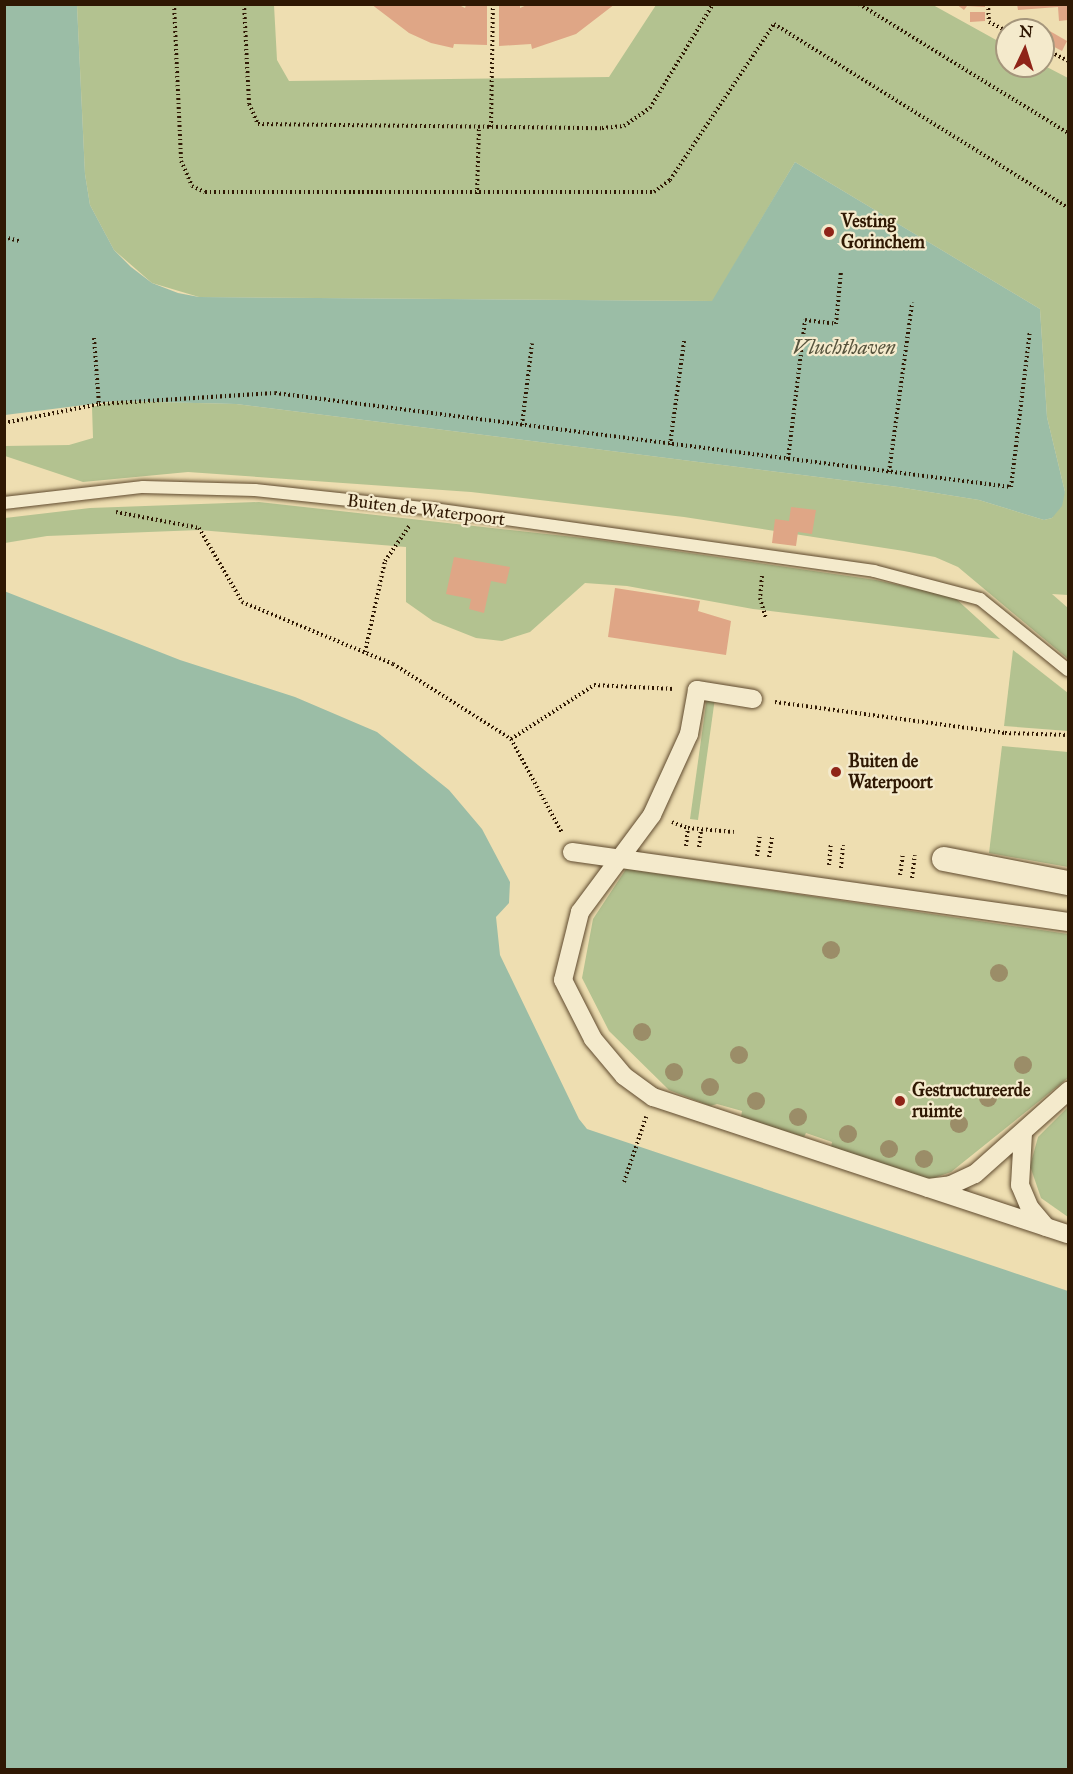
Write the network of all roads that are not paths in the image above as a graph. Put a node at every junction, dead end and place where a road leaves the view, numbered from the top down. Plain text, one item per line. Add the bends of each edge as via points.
1 (4, 503) edge
2 (1068, 670) edge
3 (753, 699) road end
4 (572, 852) road end
5 (944, 859) dead end
6 (621, 861) junction
7 (1068, 883) edge
8 (1068, 922) edge
9 (1068, 1091) edge
10 (1023, 1133) junction
11 (923, 1189) junction
12 (1046, 1227) junction
13 (1068, 1234) edge

1 - 2 lane, Buiten de Waterpoort via 190,486 417,507 874,571 980,599
3 - 6 street via 696,690 689,734 652,815
4 - 6 street
5 - 7 street
6 - 8 street
6 - 11 street via 580,912 563,980 593,1039 624,1076 653,1097
9 - 10 street
10 - 11 street via 975,1174 951,1185
10 - 12 street via 1020,1185 1030,1208
11 - 12 street
12 - 13 street

